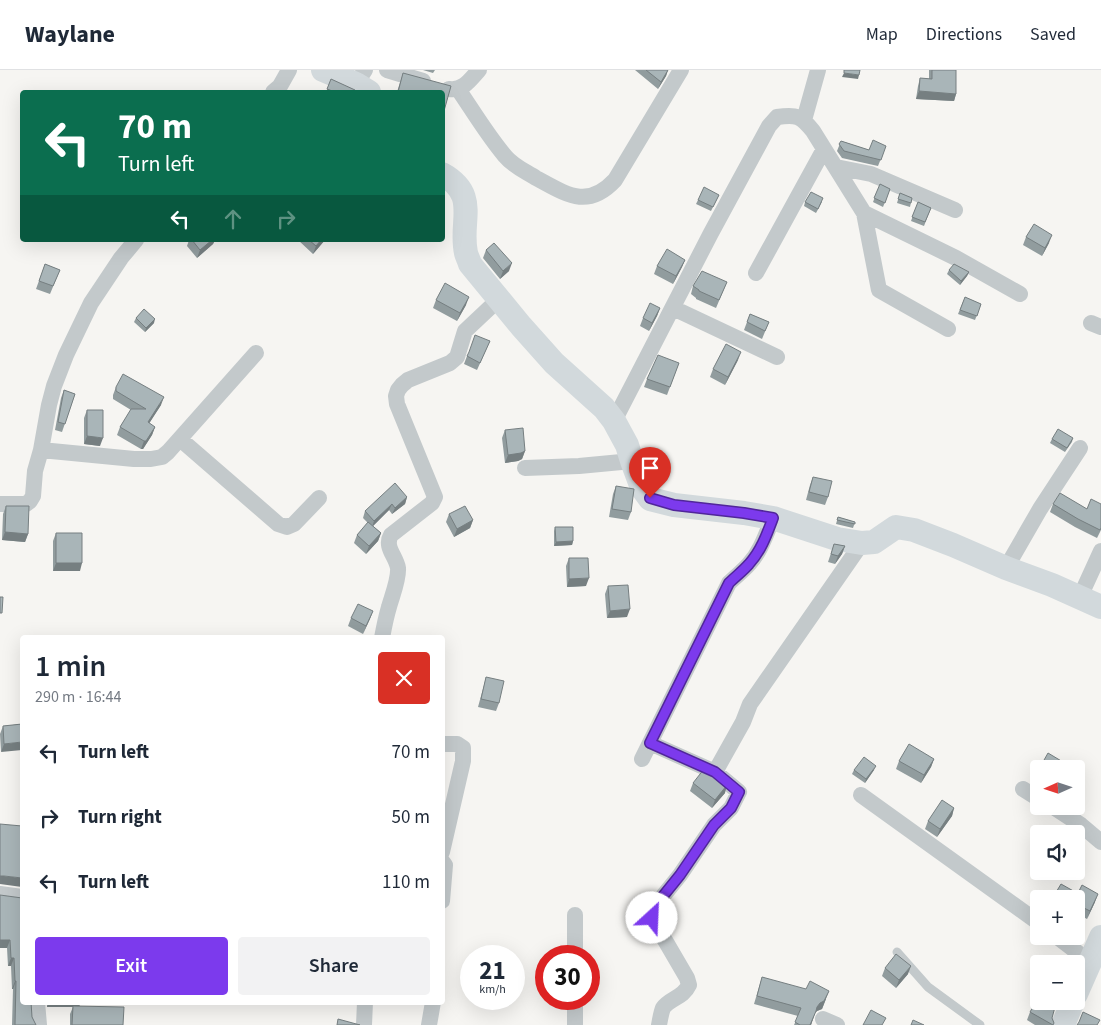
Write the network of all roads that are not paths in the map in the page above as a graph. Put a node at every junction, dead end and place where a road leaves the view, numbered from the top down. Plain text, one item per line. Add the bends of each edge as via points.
1 (290, 70) edge
2 (323, 70) edge
3 (387, 70) edge
4 (479, 70) edge
5 (681, 70) edge
6 (818, 70) edge
7 (363, 82) edge
8 (458, 89) junction
9 (275, 90) edge
10 (804, 120) junction
11 (824, 148) junction
12 (836, 167) junction
13 (445, 176) edge
14 (955, 210) dead end
15 (864, 213) junction
16 (134, 242) edge
17 (756, 273) dead end
18 (1020, 294) dead end
19 (499, 299) junction
20 (673, 308) junction
21 (948, 329) dead end
22 (256, 352) dead end
23 (776, 357) dead end
24 (614, 421) junction
25 (180, 439) junction
26 (1080, 448) dead end
27 (41, 450) junction
28 (632, 461) junction
29 (525, 468) dead end
30 (318, 498) dead end
31 (0, 504) edge
32 (773, 518) junction
33 (862, 544) junction
34 (1101, 551) edge
35 (1006, 568) junction
36 (1091, 602) edge
37 (383, 635) edge
38 (650, 743) junction
39 (445, 744) edge
40 (642, 759) dead end
41 (715, 772) junction
42 (1023, 789) dead end
43 (1030, 793) edge
44 (861, 795) dead end
45 (1066, 815) edge
46 (445, 839) edge
47 (1101, 842) edge
48 (0, 894) edge
49 (20, 897) edge
50 (575, 916) dead end
51 (1030, 917) edge
52 (1101, 938) edge
53 (575, 945) edge
54 (1068, 945) edge
55 (897, 952) edge
56 (1090, 962) junction
57 (1085, 973) edge
58 (37, 1005) edge
59 (365, 1005) edge
60 (432, 1005) edge
61 (575, 1010) edge
62 (1069, 1010) edge
63 (38, 1025) edge
64 (364, 1025) edge
65 (429, 1025) edge
66 (575, 1025) edge
67 (658, 1025) edge
68 (980, 1025) edge
69 (1063, 1025) edge

1 - 9 street
2 - 7 street
3 - 8 street
4 - 8 street
5 - 8 street via 615,180 587,197 565,194 514,165
6 - 10 street
10 - 11 street
10 - 20 street via 795,116 778,117 769,126
11 - 12 street
11 - 17 street
12 - 14 street via 871,174
12 - 15 street
13 - 19 street via 462,192 466,203 466,252 470,264
15 - 18 street
15 - 21 street via 879,290
16 - 27 street via 91,303 66,355 48,405
19 - 24 street via 554,363
19 - 37 street via 465,331 457,357 408,380 398,390 398,404 435,497 388,540 398,575
20 - 23 street
20 - 24 street
22 - 25 street
24 - 28 street
25 - 27 street via 162,457 151,459
25 - 30 street via 278,524 287,527 294,524
26 - 35 street
27 - 31 street via 30,501 26,504
28 - 29 street
28 - 32 street via 642,488 650,498 674,505
32 - 33 street
32 - 38 street via 756,556 729,583
33 - 35 street via 874,542 896,527 914,530
33 - 41 street via 750,704
34 - 36 street
35 - 36 street
38 - 40 street
38 - 41 street
39 - 46 street via 457,744 462,748 463,762
41 - 67 street via 739,792 731,808 714,825 652,912 652,918 688,985 682,994 664,1007
42 - 43 street
44 - 51 street
45 - 47 street
48 - 49 street
50 - 53 street
52 - 56 street
54 - 56 street
55 - 68 lane via 928,987
56 - 57 street
58 - 63 street
59 - 64 street
60 - 65 street
61 - 66 street
62 - 69 street

